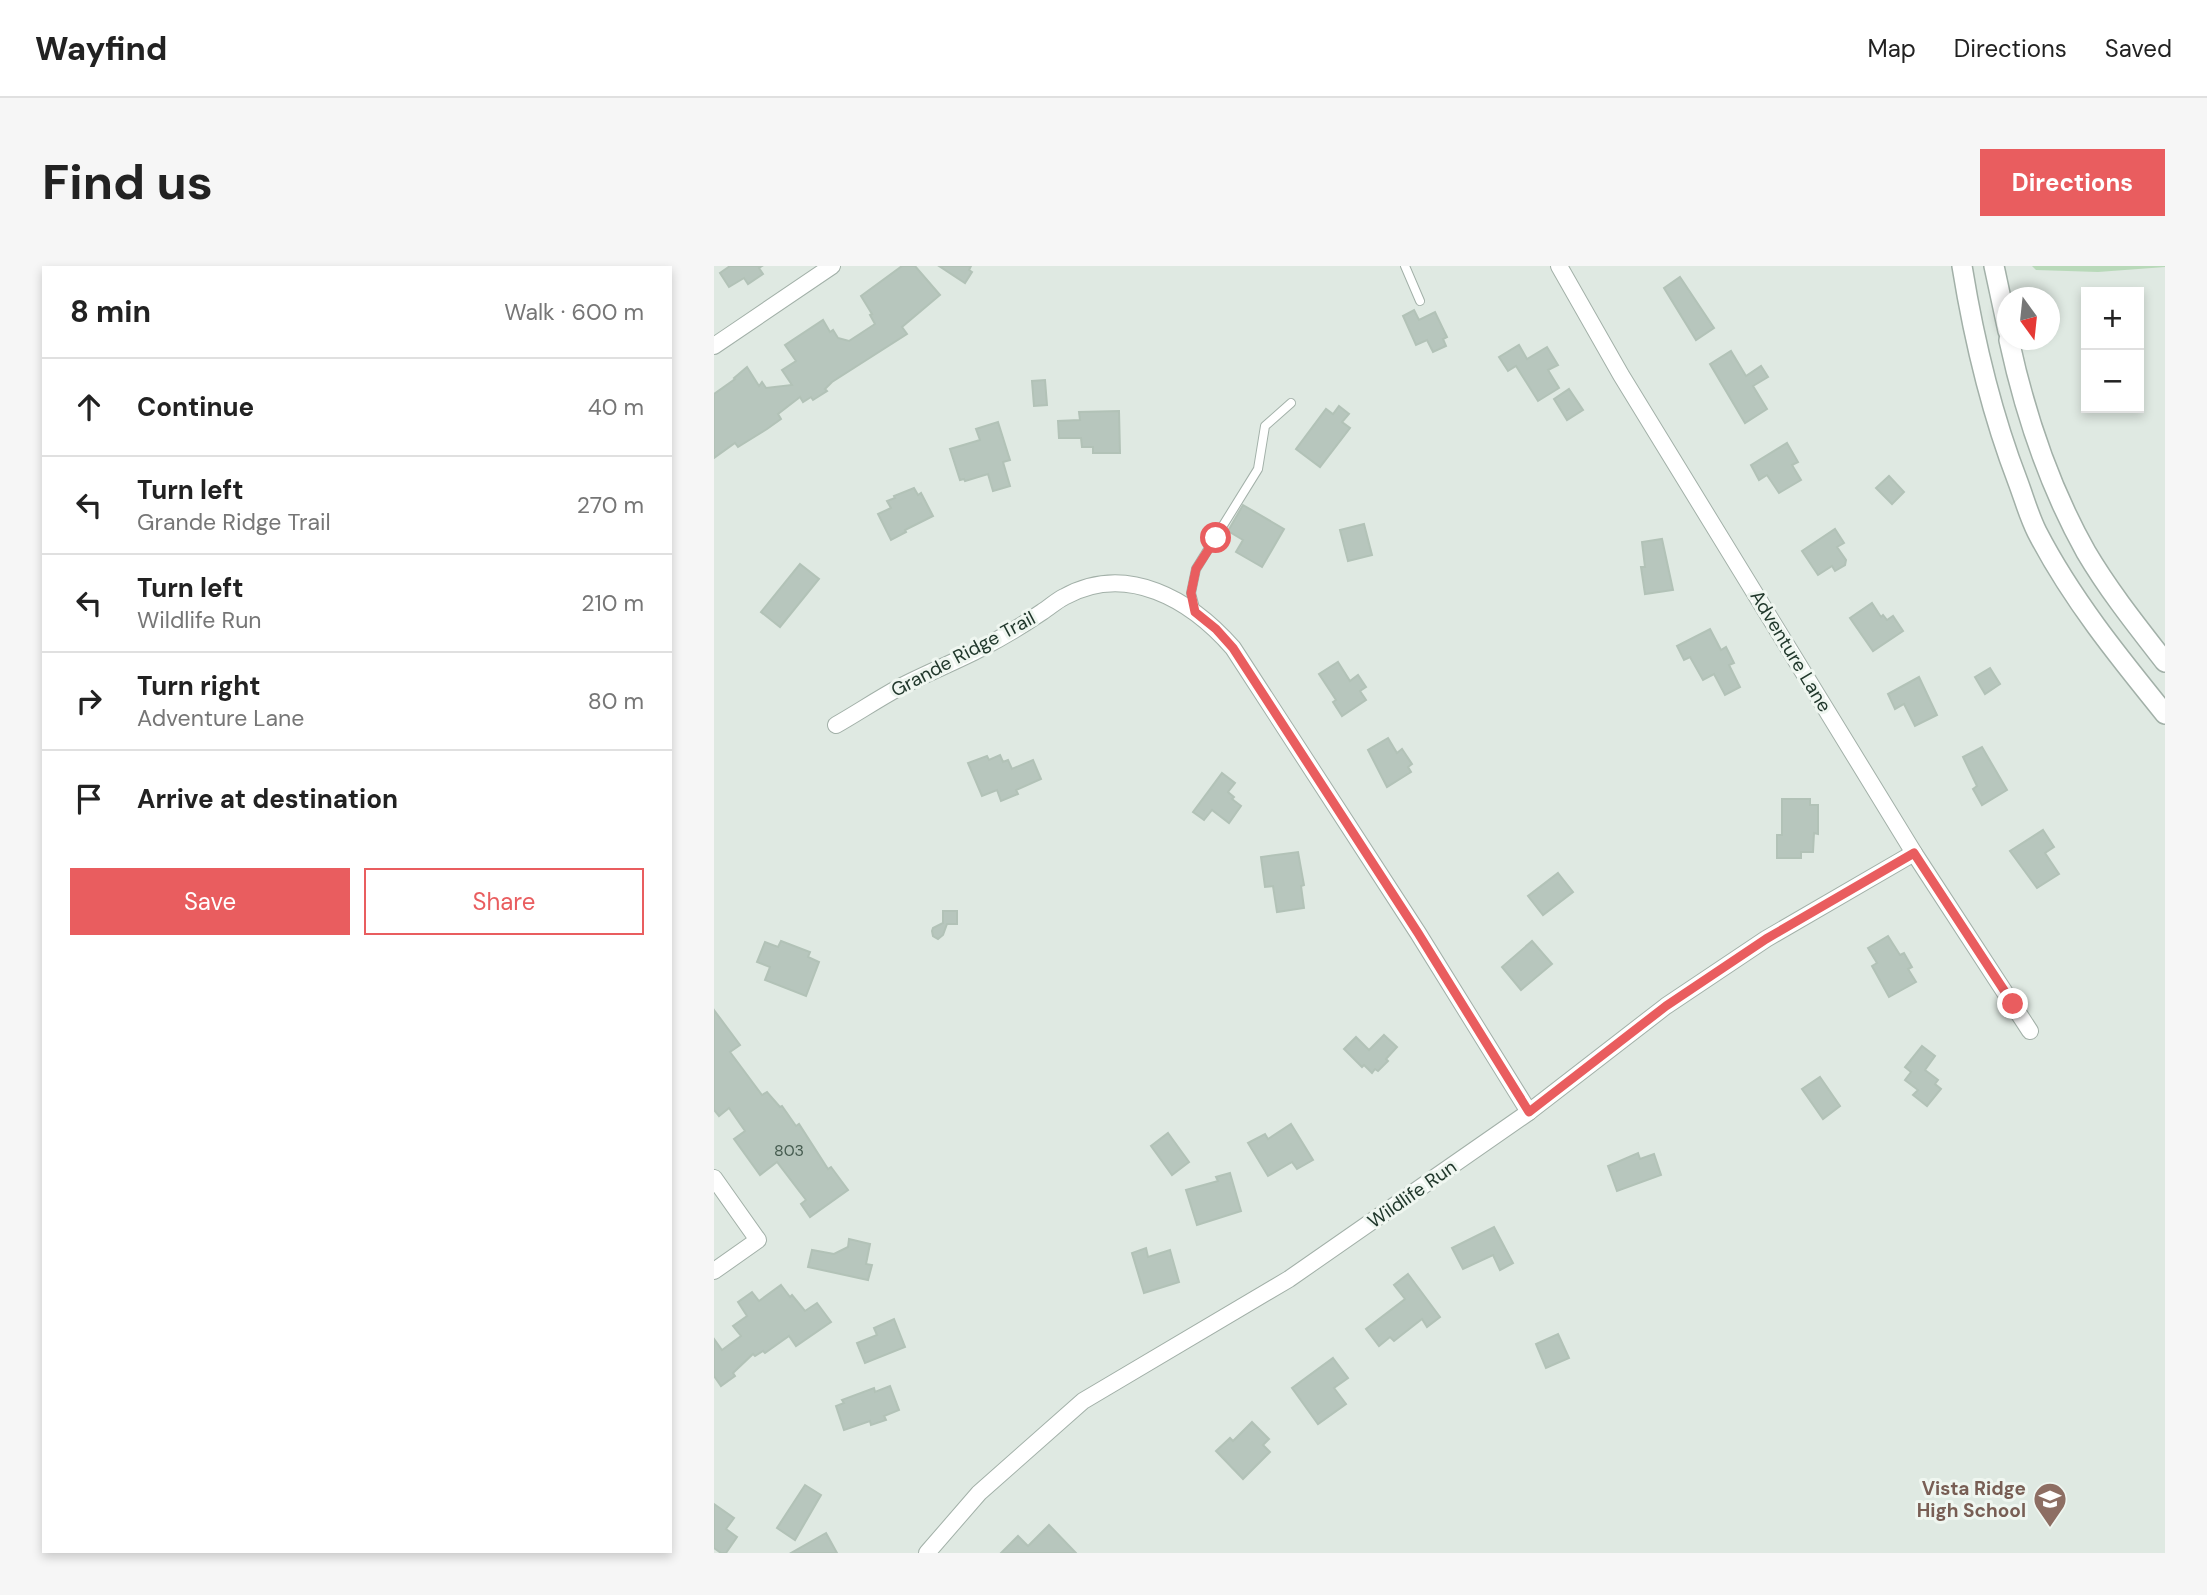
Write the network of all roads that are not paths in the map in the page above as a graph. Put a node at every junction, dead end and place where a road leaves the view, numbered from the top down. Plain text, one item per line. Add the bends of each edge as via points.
1 (832, 266) edge
2 (1405, 266) edge
3 (1559, 266) edge
4 (1962, 266) edge
5 (1994, 266) edge
6 (1998, 287) edge
7 (1420, 301) dead end
8 (714, 346) edge
9 (2011, 350) edge
10 (1291, 403) dead end
11 (1195, 612) junction
12 (2165, 662) edge
13 (2165, 714) edge
14 (836, 725) dead end
15 (1914, 853) junction
16 (2030, 1031) dead end
17 (1529, 1112) junction
18 (714, 1178) edge
19 (714, 1270) edge
20 (927, 1553) edge

1 - 8 street
2 - 7 lane
3 - 15 street, Adventure Lane
4 - 13 street via 1975,342 1998,428 2036,530 2110,647
5 - 6 street
9 - 12 street via 2047,472 2086,552
10 - 11 lane via 1265,426 1258,468 1196,569 1191,593
11 - 14 street, Grande Ridge Trail via 1165,594 1132,583 1082,588 983,648 899,688
11 - 17 street, Grande Ridge Trail via 1233,648
15 - 16 street, Adventure Lane
15 - 17 street, Wildlife Run via 1766,939 1677,998
17 - 20 street, Wildlife Run via 1289,1279 1083,1401 979,1493
18 - 19 street via 758,1240

